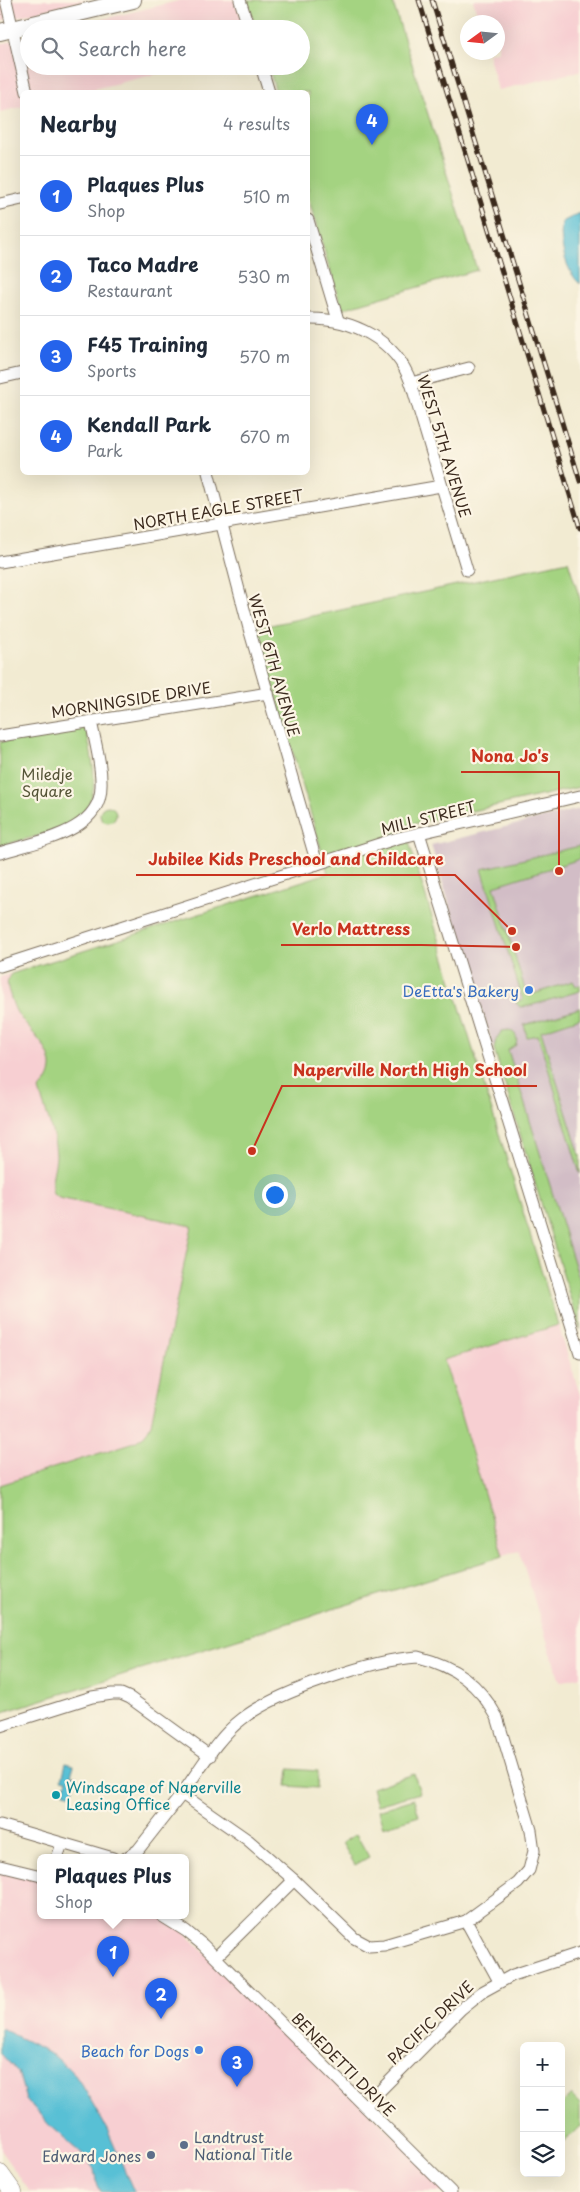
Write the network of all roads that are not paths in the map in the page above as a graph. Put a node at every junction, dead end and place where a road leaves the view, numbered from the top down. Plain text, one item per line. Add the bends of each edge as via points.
1 (6, 0) edge
2 (133, 0) edge
3 (240, 0) edge
4 (51, 20) edge
5 (246, 20) edge
6 (20, 28) edge
7 (6, 31) edge
8 (20, 72) edge
9 (21, 75) edge
10 (263, 75) edge
11 (26, 90) edge
12 (268, 90) edge
13 (20, 199) edge
14 (0, 204) edge
15 (310, 227) edge
16 (310, 319) edge
17 (338, 320) junction
18 (469, 368) dead end
19 (20, 373) edge
20 (0, 378) edge
21 (411, 383) junction
22 (209, 475) edge
23 (441, 486) junction
24 (222, 524) junction
25 (0, 562) edge
26 (467, 570) dead end
27 (268, 693) junction
28 (91, 721) junction
29 (0, 736) edge
30 (580, 796) edge
31 (419, 833) junction
32 (0, 853) edge
33 (317, 864) junction
34 (0, 966) edge
35 (580, 1353) edge
36 (0, 1726) edge
37 (210, 1756) junction
38 (182, 1794) junction
39 (0, 1825) edge
40 (62, 1844) junction
41 (58, 1854) edge
42 (98, 1854) edge
43 (132, 1854) edge
44 (0, 1866) edge
45 (37, 1875) edge
46 (294, 1880) junction
47 (167, 1919) edge
48 (466, 1921) junction
49 (580, 1953) edge
50 (216, 1957) junction
51 (499, 1981) junction
52 (365, 2106) junction
53 (0, 2174) edge
54 (13, 2192) edge
55 (451, 2192) edge

1 - 7 street
2 - 4 main road
3 - 5 street
6 - 7 main road
7 - 8 street
9 - 11 street
10 - 12 street
13 - 14 street
15 - 17 street
16 - 17 street
17 - 21 street, WEST 5TH AVENUE via 369,334 388,348 403,364
18 - 21 street
19 - 20 street
21 - 23 street, WEST 5TH AVENUE
22 - 24 street, WEST 6TH AVENUE
23 - 24 street, NORTH EAGLE STREET
23 - 26 street, WEST 5TH AVENUE
24 - 25 street, NORTH EAGLE STREET
24 - 27 street, WEST 6TH AVENUE
27 - 28 street, MORNINGSIDE DRIVE
27 - 33 street, WEST 6TH AVENUE
28 - 29 street, MORNINGSIDE DRIVE
28 - 32 street via 102,783 92,816 64,832
30 - 31 street, MILL STREET
31 - 33 street, MILL STREET
31 - 35 street
33 - 34 street, MILL STREET
36 - 37 street via 92,1697 121,1694
37 - 38 street
37 - 48 street via 241,1719 275,1699 387,1660 418,1658 460,1674 478,1689 497,1717 531,1830 534,1851 533,1862 525,1876
38 - 43 street
38 - 46 street via 248,1840
39 - 40 street
40 - 41 street
40 - 42 street
44 - 45 street
46 - 48 street via 354,1938 369,1946 384,1945
46 - 50 street
47 - 50 street, BENEDETTI DRIVE
48 - 51 street
49 - 51 street, PACIFIC DRIVE
50 - 52 street, BENEDETTI DRIVE
51 - 52 street, PACIFIC DRIVE via 461,2009
52 - 55 street, BENEDETTI DRIVE
53 - 54 main road

